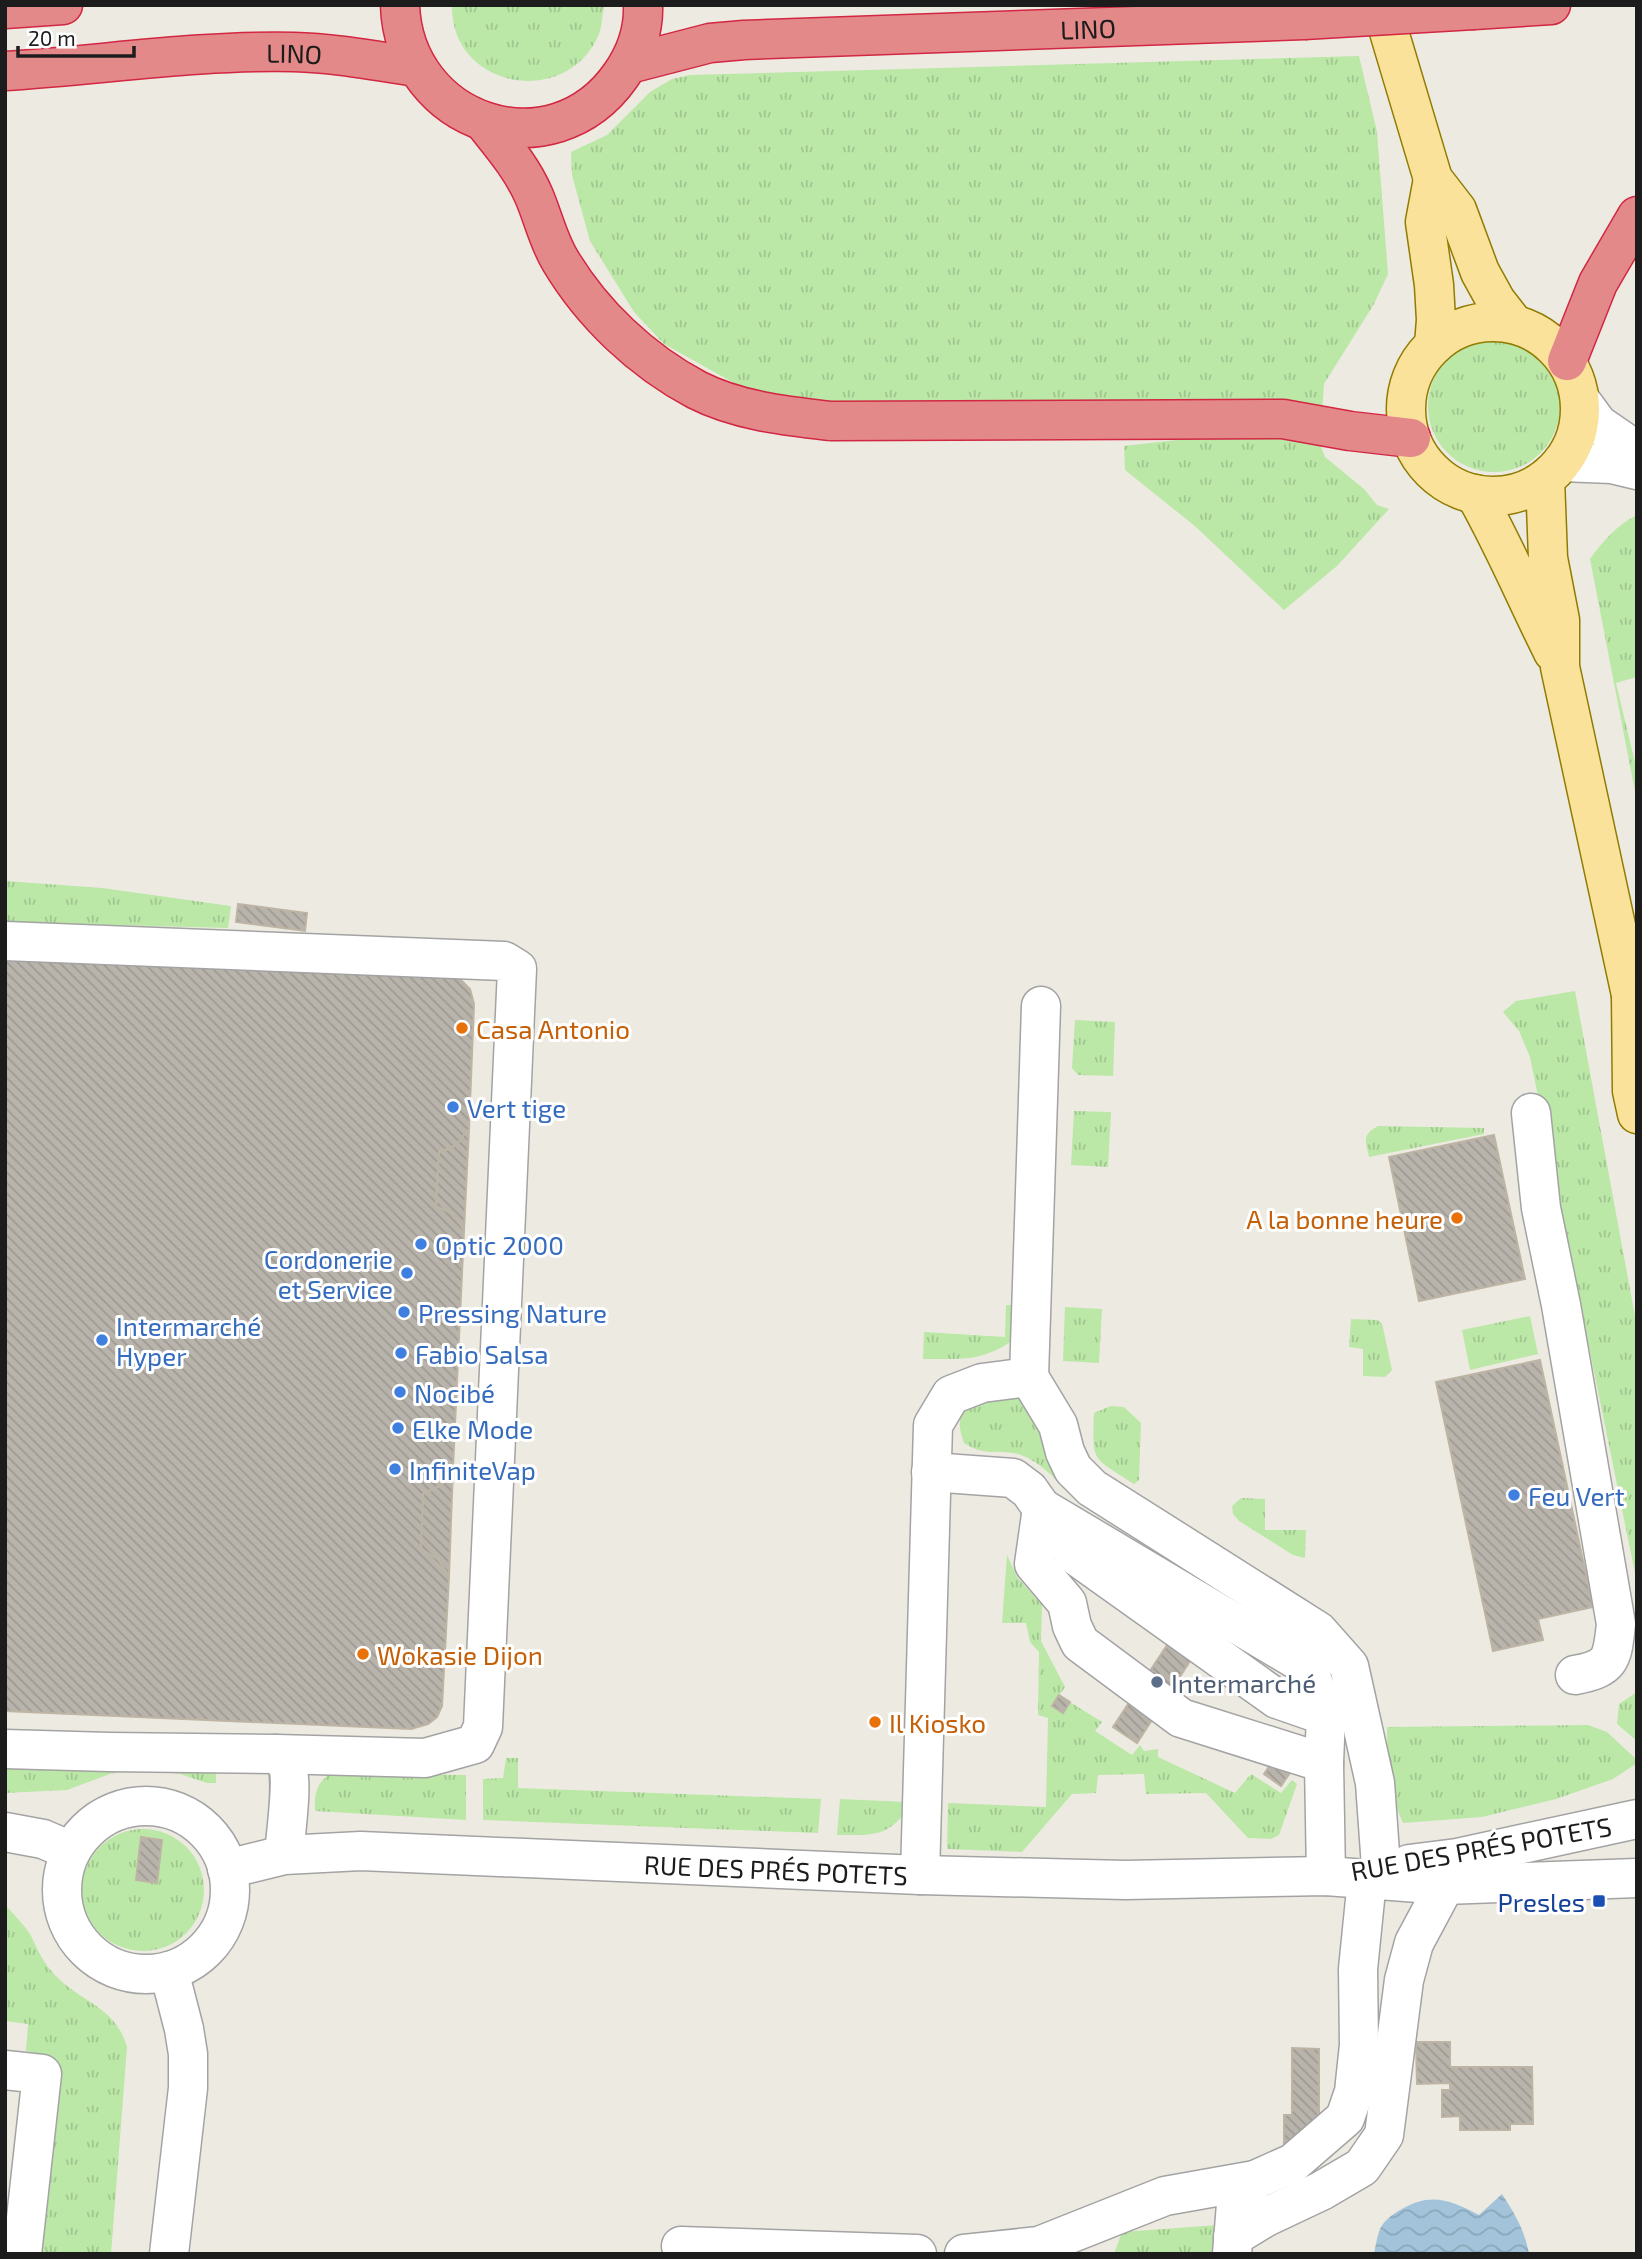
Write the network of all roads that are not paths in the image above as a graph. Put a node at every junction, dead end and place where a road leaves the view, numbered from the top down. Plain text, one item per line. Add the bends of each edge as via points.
1 (63, 5) edge
2 (400, 5) edge
3 (643, 5) edge
4 (1381, 5) edge
5 (1551, 5) edge
6 (5, 9) edge
7 (629, 64) junction
8 (416, 67) junction
9 (5, 71) edge
10 (484, 121) junction
11 (1433, 178) junction
12 (1637, 216) edge
13 (1514, 324) junction
14 (1434, 345) junction
15 (1567, 361) junction
16 (1581, 401) junction
17 (1411, 438) junction
18 (1637, 451) edge
19 (1637, 470) edge
20 (1554, 471) junction
21 (1475, 494) junction
22 (1560, 667) junction
23 (5, 941) edge
24 (1634, 1004) edge
25 (1041, 1006) dead end
26 (1531, 1113) dead end
27 (1637, 1114) edge
28 (1029, 1377) junction
29 (931, 1472) junction
30 (1042, 1508) junction
31 (1575, 1675) dead end
32 (5, 1749) edge
33 (276, 1754) junction
34 (1324, 1763) junction
35 (1637, 1819) edge
36 (5, 1832) edge
37 (71, 1851) junction
38 (284, 1855) junction
39 (227, 1869) junction
40 (1374, 1874) junction
41 (920, 1875) junction
42 (1326, 1877) junction
43 (1637, 1878) edge
44 (1445, 1885) junction
45 (169, 1971) junction
46 (5, 2070) edge
47 (1255, 2180) junction
48 (1233, 2245) edge
49 (681, 2246) dead end
50 (22, 2254) edge
51 (169, 2254) edge
52 (917, 2254) edge
53 (964, 2254) edge

1 - 6 highway
2 - 8 highway via 406,46
3 - 7 highway via 642,28
4 - 11 main road
5 - 7 highway, LINO, bridge via 1304,20 744,40 697,46
7 - 10 highway via 599,100 567,119 534,127
8 - 9 highway, LINO via 295,52 153,57
8 - 10 highway via 438,95
10 - 17 highway via 525,179 560,260 604,318 659,366 699,391 733,403 831,421 1283,419
11 - 13 main road via 1457,210 1480,272
11 - 14 main road via 1425,222 1434,285
12 - 15 highway via 1598,283
13 - 14 main road via 1470,325
13 - 15 main road via 1535,332
14 - 17 main road via 1421,360 1407,398
15 - 16 main road
16 - 18 street via 1598,424
16 - 20 main road via 1574,442
17 - 21 main road via 1436,474
19 - 20 street via 1585,462
20 - 21 main road via 1519,492
20 - 22 main road via 1548,558 1560,620
21 - 22 main road
22 - 24 main road
23 - 33 street via 504,961 517,969 483,1727 475,1744 425,1758
24 - 27 main road via 1632,1091
25 - 28 street
26 - 31 street via 1541,1208 1616,1624 1612,1657 1597,1669
28 - 29 street via 982,1383 951,1395 933,1426
28 - 40 street via 1058,1426 1073,1469 1093,1488 1318,1631 1349,1666 1375,1783
29 - 30 street via 1013,1478
29 - 41 street
30 - 34 street via 1075,1555 1277,1699 1326,1716
30 - 34 street via 1034,1564 1067,1603 1080,1643 1181,1718
32 - 33 street
33 - 38 street via 288,1770
34 - 42 street
35 - 40 street, RUE DES PRÉS POTETS
36 - 37 street via 43,1839
37 - 39 street via 98,1821 122,1810 149,1807 175,1812 198,1825 216,1845
37 - 45 street via 62,1879 62,1899 80,1943 103,1963 121,1970 140,1974
38 - 39 street, RUE DES PRÉS POTETS
38 - 41 street, RUE DES PRÉS POTETS via 361,1851
39 - 45 street via 229,1905 215,1937 191,1961
40 - 42 street, RUE DES PRÉS POTETS
40 - 44 street, RUE DES PRÉS POTETS
40 - 47 street via 1358,1969 1354,2092 1345,2118 1293,2163
41 - 42 street, RUE DES PRÉS POTETS via 1125,1880
43 - 44 street, RUE DES PRÉS POTETS
44 - 48 street via 1414,1943 1404,1980 1384,2135 1362,2167 1266,2217
45 - 51 street via 188,2054
46 - 50 street via 42,2074
47 - 48 street via 1236,2204
47 - 53 street via 1165,2196 1039,2246
49 - 52 street

